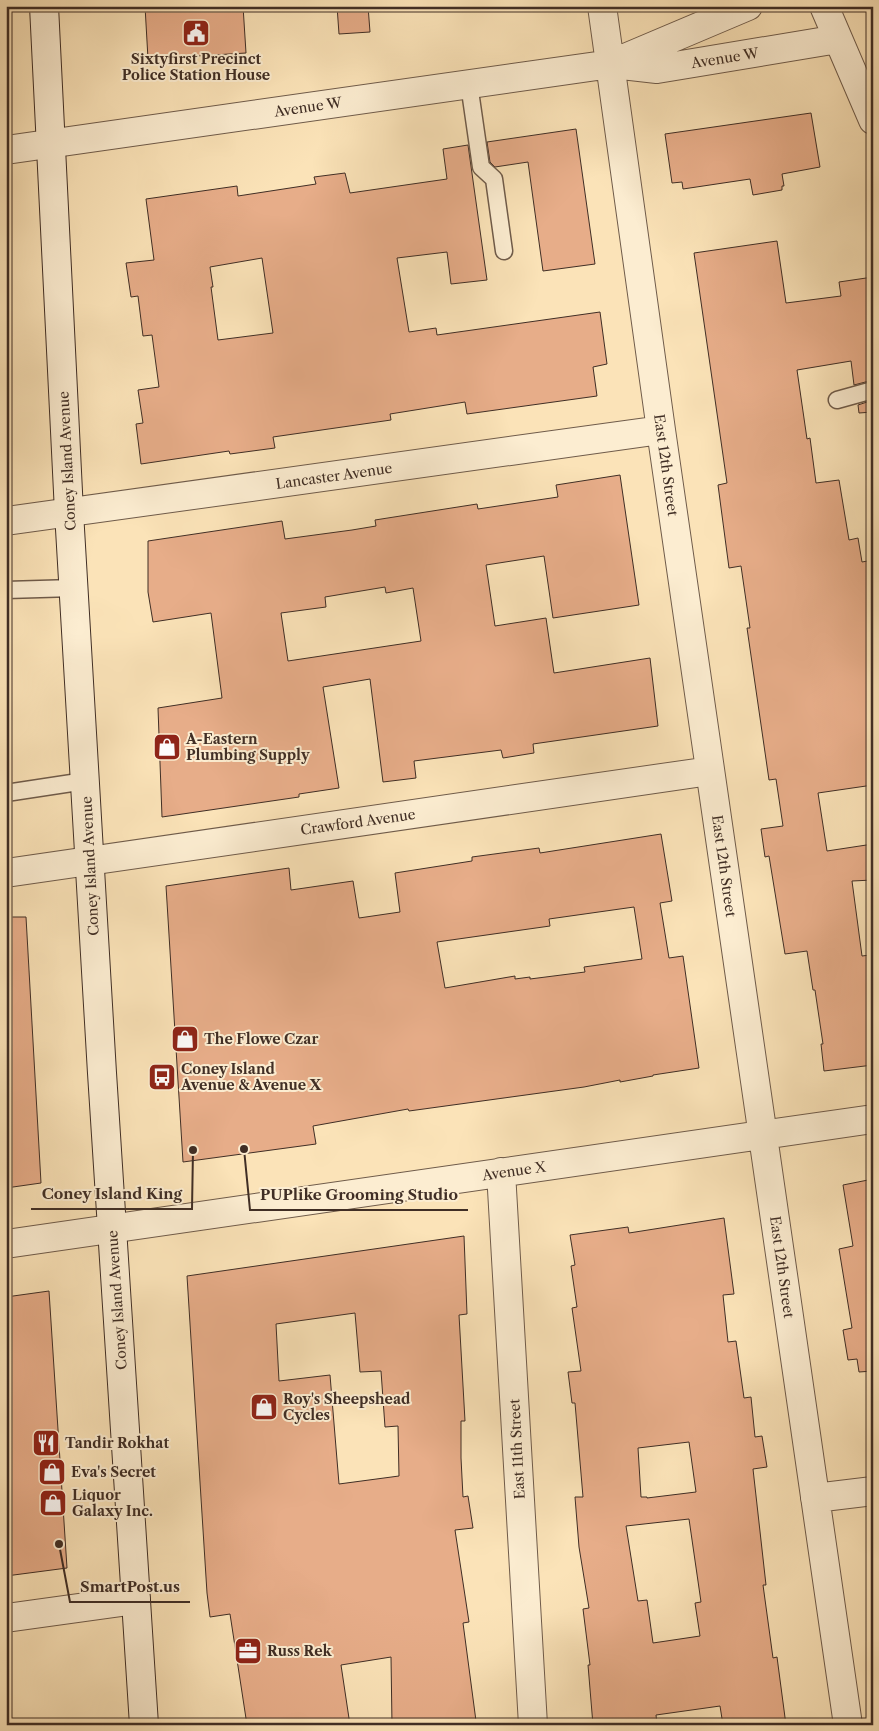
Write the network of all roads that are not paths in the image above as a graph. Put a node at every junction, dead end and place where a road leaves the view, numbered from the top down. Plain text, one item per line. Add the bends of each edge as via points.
1 (44, 6) edge
2 (602, 6) edge
3 (748, 6) edge
4 (824, 6) edge
5 (838, 39) junction
6 (611, 64) junction
7 (469, 84) junction
8 (873, 120) edge
9 (51, 144) junction
10 (6, 150) edge
11 (504, 251) dead end
12 (873, 390) edge
13 (837, 400) dead end
14 (661, 430) junction
15 (69, 512) junction
16 (6, 522) edge
17 (74, 588) junction
18 (6, 590) edge
19 (710, 771) junction
20 (85, 781) junction
21 (6, 792) edge
22 (90, 861) junction
23 (6, 873) edge
24 (873, 1119) edge
25 (763, 1135) junction
26 (501, 1172) junction
27 (112, 1228) junction
28 (6, 1244) edge
29 (873, 1491) edge
30 (815, 1498) junction
31 (136, 1600) junction
32 (6, 1618) edge
33 (144, 1725) edge
34 (533, 1725) edge
35 (848, 1725) edge

1 - 9 street, Coney Island Avenue
2 - 6 street, East 12th Street
3 - 6 street, Avenue W
4 - 5 street
5 - 6 street, Avenue W via 656,69
5 - 8 street
6 - 7 street, Avenue W
6 - 14 street, East 12th Street
7 - 9 street, Avenue W
7 - 11 lane via 481,167 494,179
9 - 10 street, Avenue W
9 - 15 street, Coney Island Avenue
12 - 13 lane
14 - 15 street, Lancaster Avenue
14 - 19 street, East 12th Street
15 - 16 street, Lancaster Avenue
15 - 17 street, Coney Island Avenue
17 - 18 lane
17 - 20 street, Coney Island Avenue
19 - 22 street, Crawford Avenue
19 - 25 street, East 12th Street
20 - 21 lane
20 - 22 street, Coney Island Avenue
22 - 23 street, Crawford Avenue
22 - 27 street, Coney Island Avenue
24 - 25 street, Avenue X
25 - 26 street, Avenue X
25 - 30 street, East 12th Street
26 - 27 street, Avenue X
26 - 34 street, East 11th Street
27 - 28 street, Avenue X
27 - 31 street, Coney Island Avenue
29 - 30 street
30 - 35 street, East 12th Street
31 - 32 street
31 - 33 street, Coney Island Avenue

